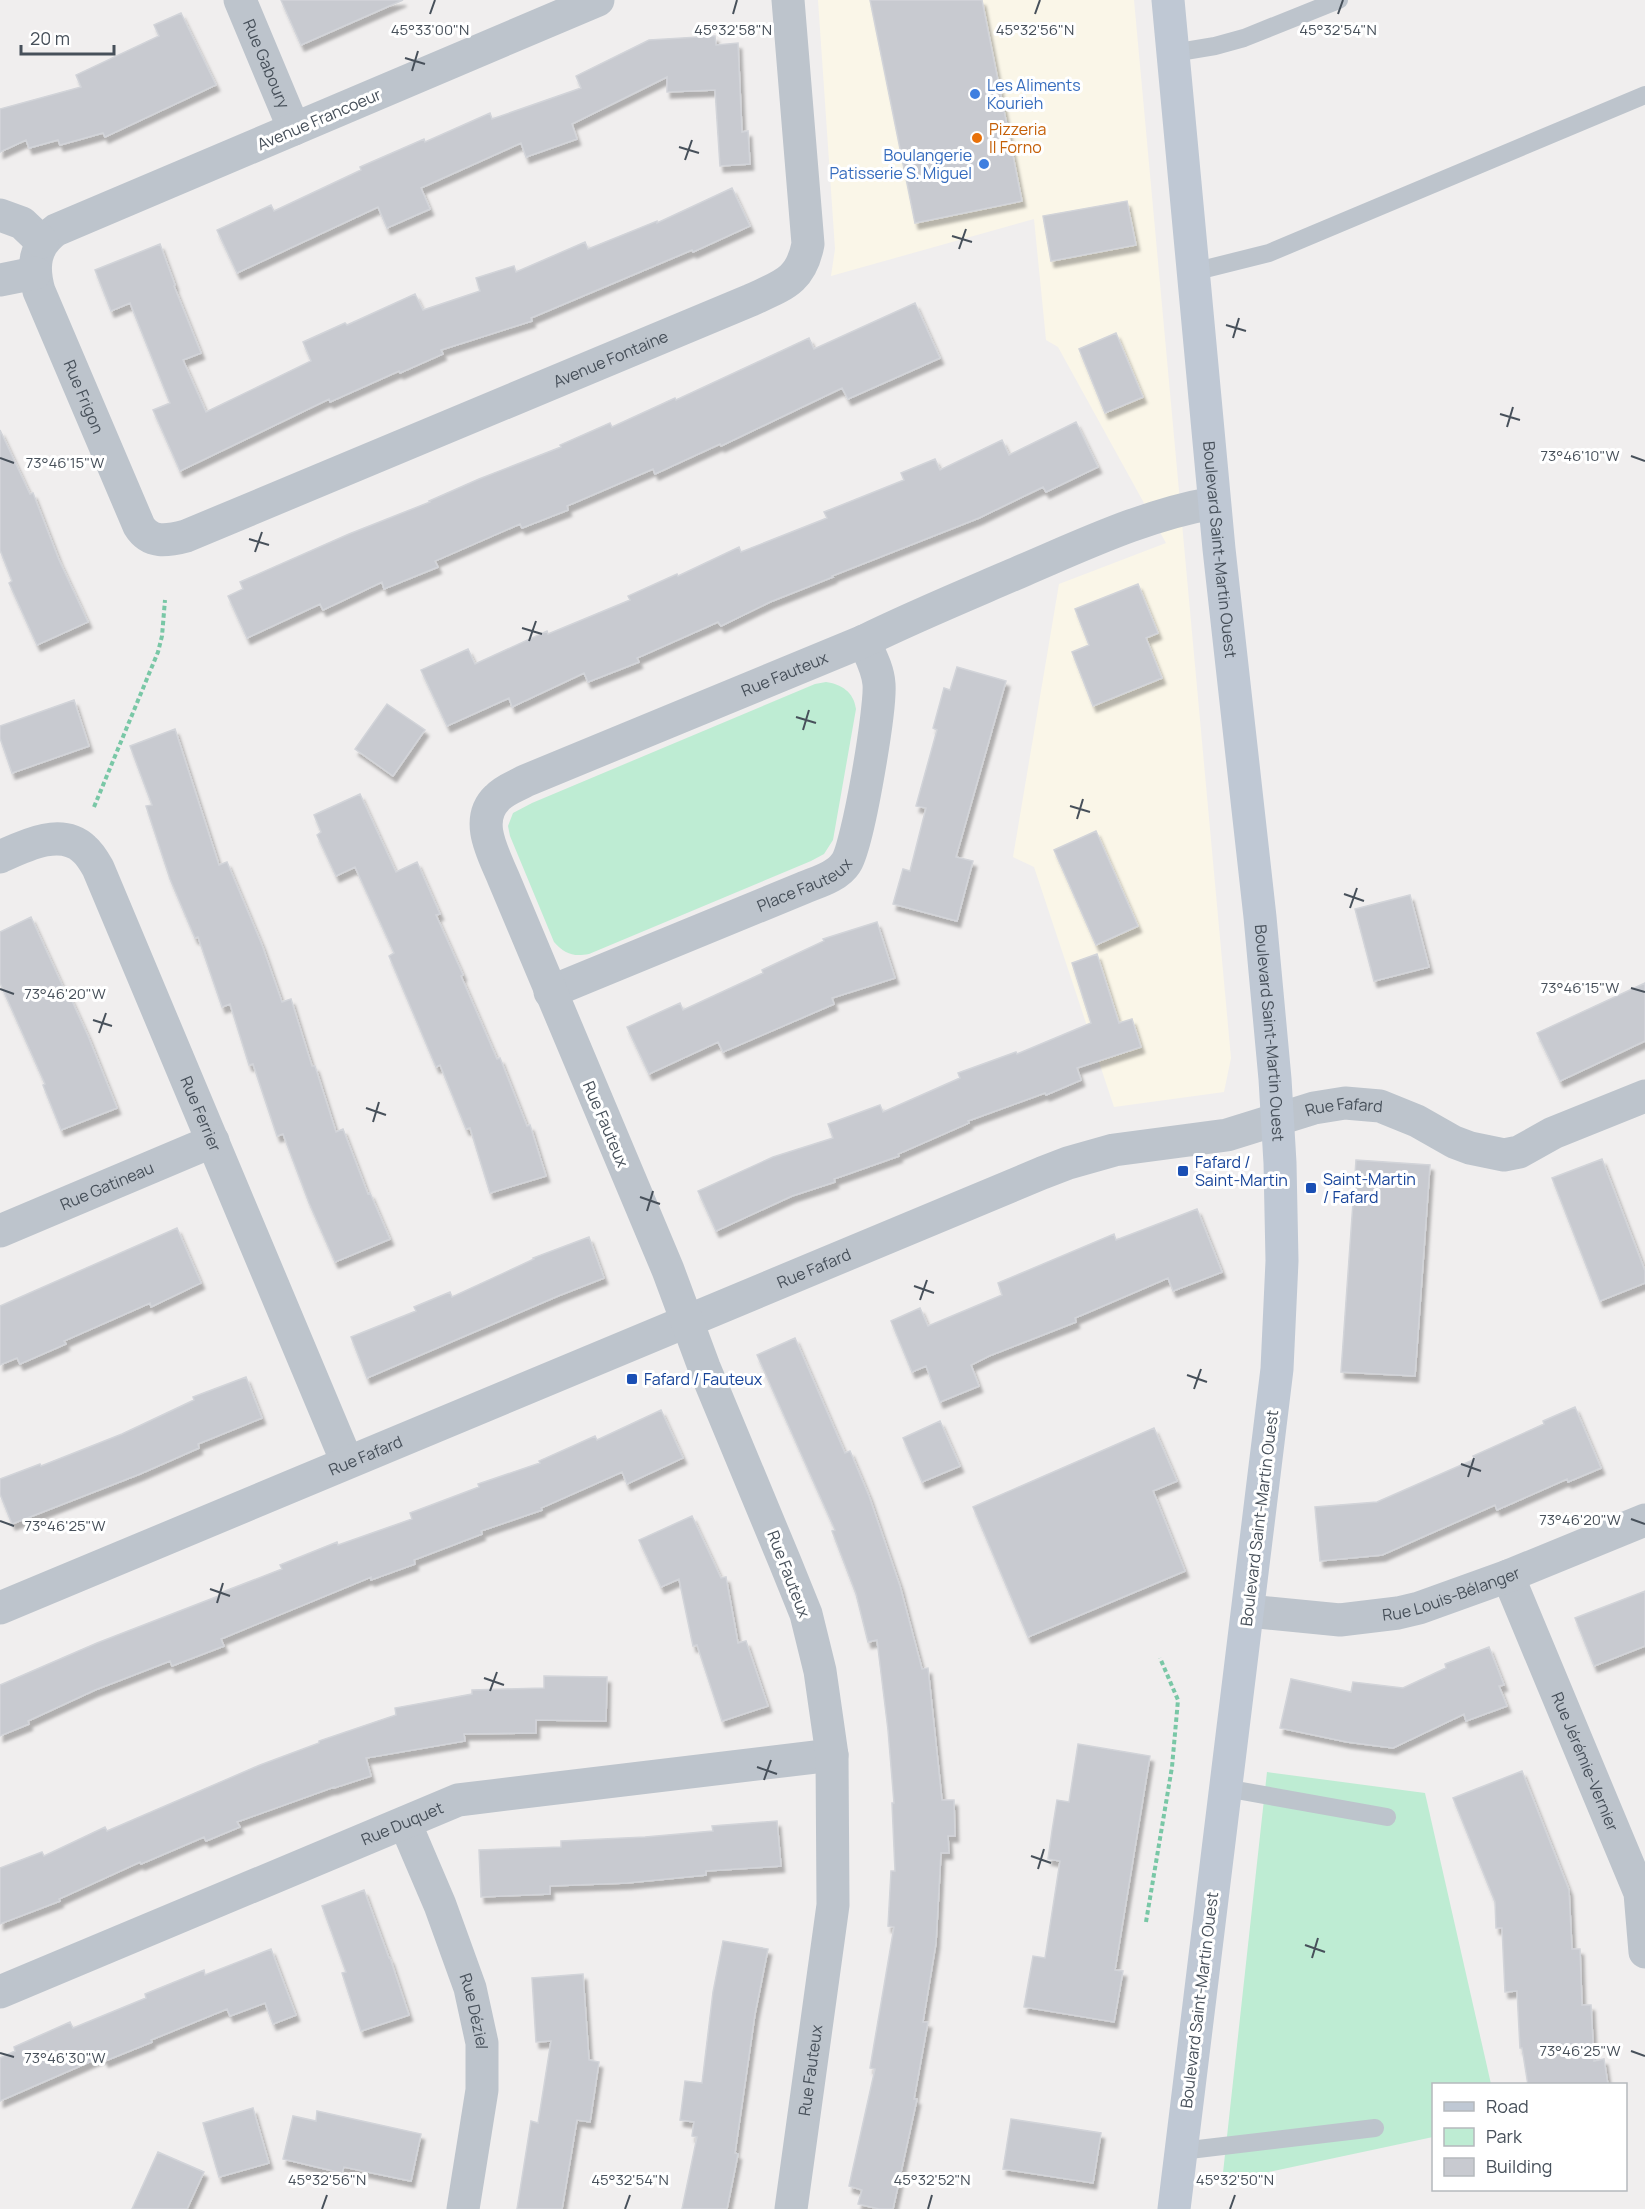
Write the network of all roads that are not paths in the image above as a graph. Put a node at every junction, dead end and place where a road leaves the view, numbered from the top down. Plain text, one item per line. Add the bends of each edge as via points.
1 (240, 0) edge
2 (598, 0) edge
3 (788, 0) edge
4 (1168, 0) edge
5 (1339, 0) edge
6 (1173, 53) junction
7 (1645, 95) edge
8 (294, 129) junction
9 (0, 215) edge
10 (39, 257) junction
11 (1193, 272) junction
12 (0, 280) edge
13 (1214, 503) junction
14 (163, 541) joint
15 (864, 641) junction
16 (0, 857) edge
17 (550, 992) junction
18 (1645, 1096) edge
19 (1277, 1120) junction
20 (213, 1141) junction
21 (0, 1231) edge
22 (688, 1321) junction
23 (348, 1462) junction
24 (1645, 1520) edge
25 (1508, 1576) junction
26 (0, 1608) edge
27 (1248, 1611) junction
28 (832, 1755) junction
29 (1225, 1788) junction
30 (1387, 1817) dead end
31 (405, 1823) junction
32 (1642, 1892) edge
33 (1645, 1952) edge
34 (0, 1992) edge
35 (1376, 2128) dead end
36 (1181, 2151) junction
37 (463, 2209) edge
38 (791, 2209) edge
39 (1174, 2209) edge

1 - 8 street, Rue Gaboury
2 - 8 street, Avenue Francoeur
3 - 14 street, Avenue Fontaine via 808,244 798,273 751,300 186,536
4 - 6 main road, Boulevard Saint-Martin Ouest
5 - 6 lane via 1244,38
6 - 11 main road, Boulevard Saint-Martin Ouest
7 - 11 lane via 1269,253
8 - 10 street, Avenue Francoeur via 56,230
9 - 10 street via 22,223
10 - 12 street, Avenue Francoeur
10 - 14 street, Rue Frigon via 39,291 139,526 148,537
11 - 13 main road, Boulevard Saint-Martin Ouest
13 - 15 street, Rue Fauteux via 1144,522 1068,551
13 - 19 main road, Boulevard Saint-Martin Ouest via 1260,917
15 - 17 street, Place Fauteux via 878,676 878,707 856,835 845,866 803,888
15 - 17 street, Rue Fauteux via 525,781 497,797 486,819 488,839
16 - 20 street, Rue Ferrier via 35,842 56,840 76,843 90,856
17 - 22 street, Rue Fauteux
18 - 19 street, Rue Fafard via 1553,1133 1520,1152 1504,1155 1454,1142 1380,1106 1327,1106
19 - 22 street, Rue Fafard via 1227,1135 1114,1150 1068,1162
19 - 27 main road, Boulevard Saint-Martin Ouest via 1282,1261 1280,1337
20 - 21 street, Rue Gatineau
20 - 23 street, Rue Ferrier
22 - 23 street, Rue Fafard
22 - 28 street, Rue Fauteux via 806,1614 820,1671
23 - 26 street, Rue Fafard
24 - 25 street, Rue Louis-Bélanger
25 - 27 street, Rue Louis-Bélanger via 1419,1608 1379,1617 1340,1620
25 - 32 street, Rue Jérémie-Vernier
27 - 29 main road, Boulevard Saint-Martin Ouest
28 - 31 street, Rue Duquet via 458,1800
28 - 38 street, Rue Fauteux via 833,1905
29 - 30 lane
29 - 36 main road, Boulevard Saint-Martin Ouest
31 - 34 street, Rue Duquet
31 - 37 street, Rue Déziel via 470,1988 482,2043 482,2090
32 - 33 street, Rue Jérémie-Vernier
35 - 36 lane
36 - 39 main road, Boulevard Saint-Martin Ouest

